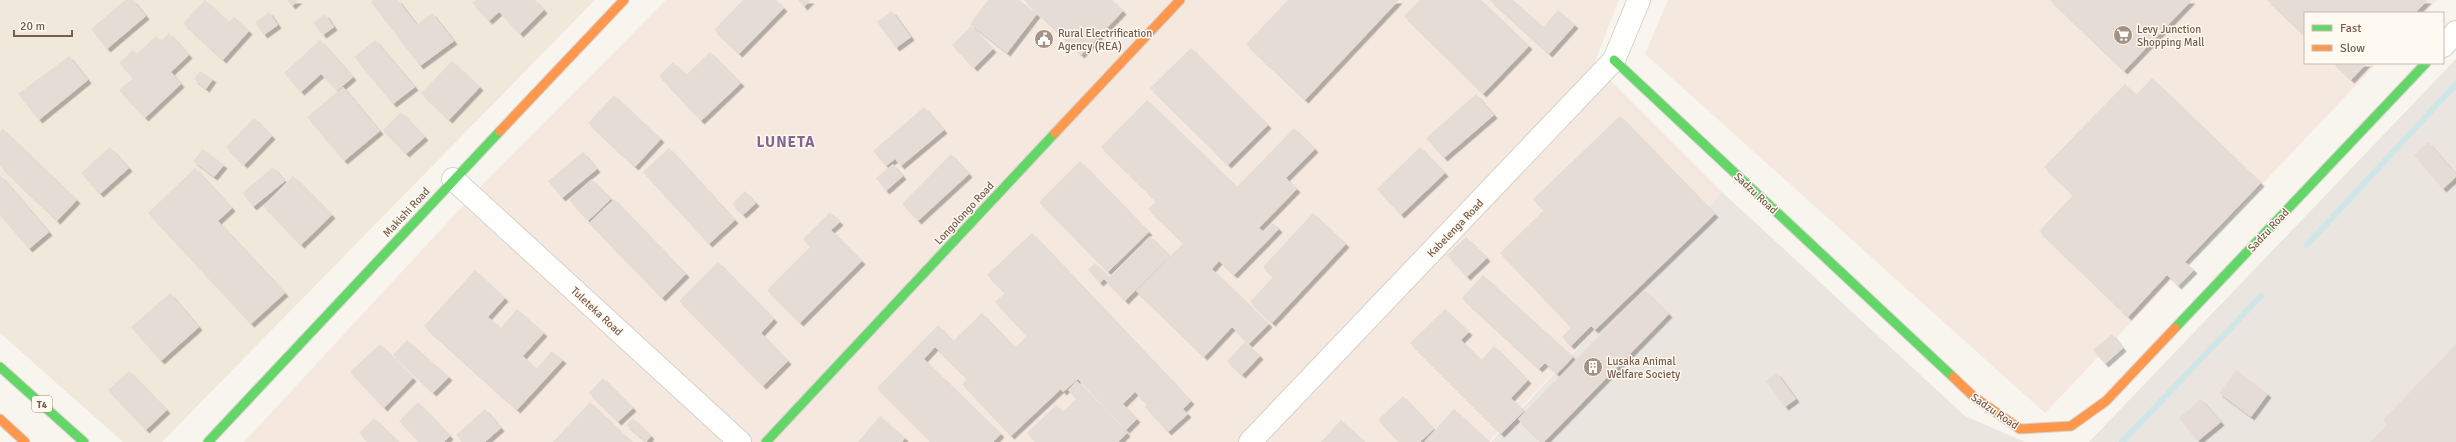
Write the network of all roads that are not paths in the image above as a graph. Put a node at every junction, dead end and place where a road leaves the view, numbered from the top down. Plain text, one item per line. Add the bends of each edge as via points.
1 (624, 0) edge
2 (1180, 0) edge
3 (1639, 0) edge
4 (2456, 32) edge
5 (2444, 45) edge
6 (1614, 60) junction
7 (2425, 64) edge
8 (453, 179) junction
9 (0, 367) edge
10 (0, 419) edge
11 (25, 442) edge
12 (84, 442) edge
13 (208, 442) edge
14 (740, 442) edge
15 (766, 442) edge
16 (1250, 442) edge

1 - 8 street, Makishi Road
2 - 15 street, Longolongo Road
3 - 6 street, Kabelenga Road
4 - 5 street
6 - 7 street, Sadzu Road via 1974,398 2020,429 2071,426 2106,401
6 - 16 street, Kabelenga Road
8 - 13 street, Makishi Road
8 - 14 street, Tuleteka Road
9 - 12 street, T4
10 - 11 street

